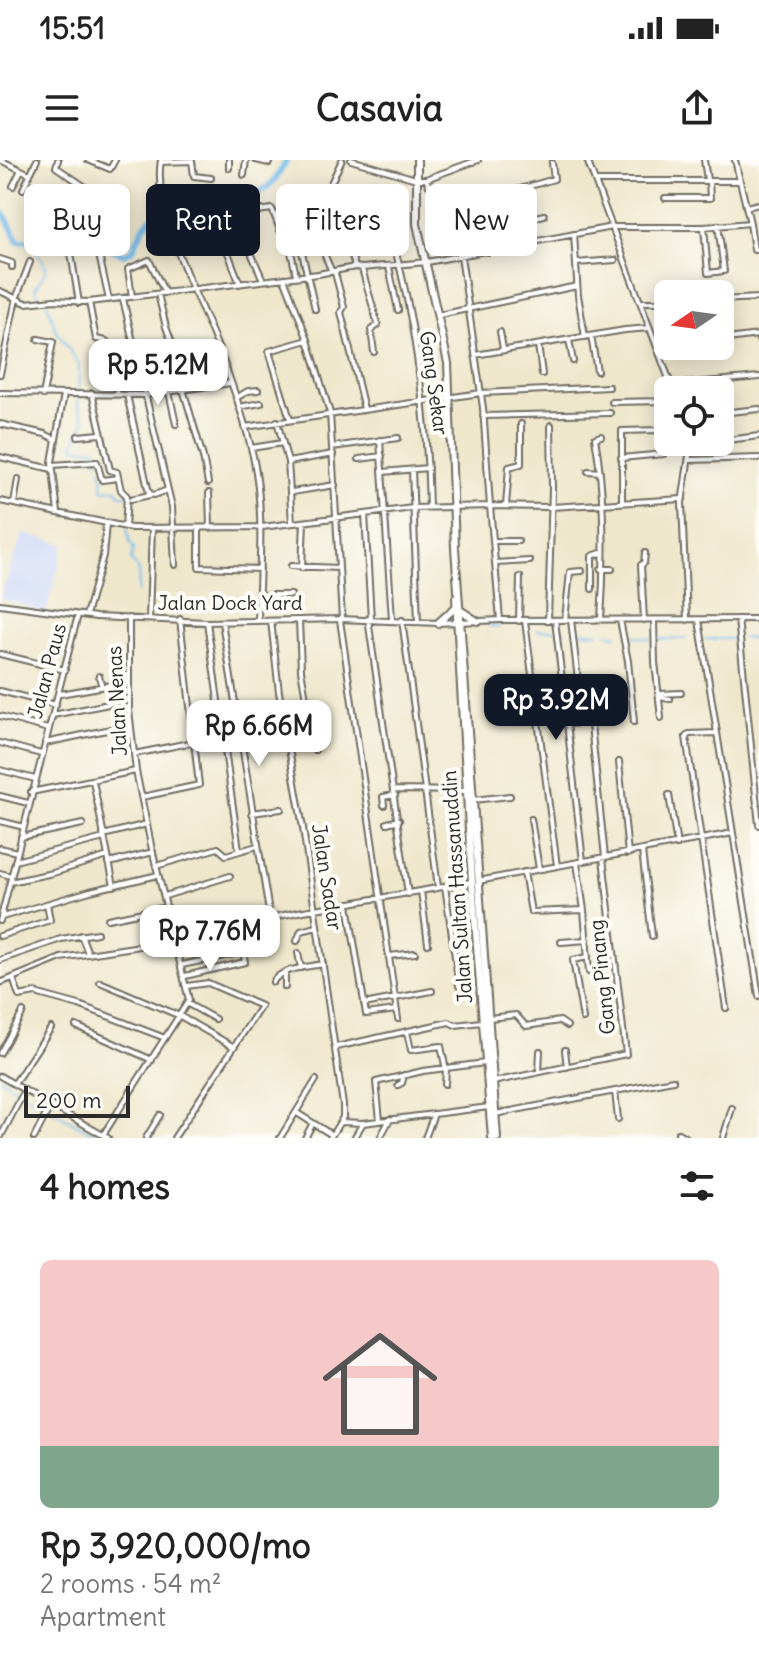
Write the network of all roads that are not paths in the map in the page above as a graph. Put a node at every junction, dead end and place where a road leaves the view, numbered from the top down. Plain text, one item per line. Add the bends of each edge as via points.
1 (0, 160) edge
2 (37, 160) edge
3 (58, 160) edge
4 (90, 160) edge
5 (115, 160) edge
6 (229, 160) edge
7 (246, 160) edge
8 (256, 160) edge
9 (342, 160) edge
10 (351, 160) edge
11 (417, 160) edge
12 (478, 160) edge
13 (587, 160) edge
14 (704, 160) edge
15 (735, 160) edge
16 (161, 161) edge
17 (269, 163) dead end
18 (552, 163) dead end
19 (229, 168) dead end
20 (21, 170) junction
21 (30, 174) junction
22 (244, 175) dead end
23 (211, 178) dead end
24 (416, 179) junction
25 (426, 179) junction
26 (708, 180) junction
27 (595, 181) junction
28 (740, 181) junction
29 (81, 184) edge
30 (162, 184) edge
31 (428, 184) edge
32 (537, 184) edge
33 (13, 186) dead end
34 (23, 189) dead end
35 (665, 198) dead end
36 (759, 204) edge
37 (746, 207) junction
38 (260, 211) edge
39 (544, 215) dead end
40 (537, 217) edge
41 (750, 223) junction
42 (718, 225) junction
43 (612, 227) junction
44 (704, 227) junction
45 (574, 234) junction
46 (537, 242) edge
47 (756, 243) edge
48 (759, 250) edge
49 (71, 256) edge
50 (99, 256) edge
51 (181, 256) edge
52 (229, 256) edge
53 (252, 256) edge
54 (303, 256) edge
55 (326, 256) edge
56 (396, 256) edge
57 (461, 256) joint
58 (0, 259) edge
59 (615, 260) dead end
60 (30, 262) dead end
61 (427, 262) junction
62 (576, 263) junction
63 (398, 264) junction
64 (12, 267) dead end
65 (355, 267) junction
66 (389, 267) junction
67 (362, 268) junction
68 (333, 272) junction
69 (296, 276) junction
70 (307, 276) junction
71 (284, 278) junction
72 (263, 280) junction
73 (240, 284) junction
74 (577, 286) junction
75 (194, 289) junction
76 (0, 291) edge
77 (158, 294) junction
78 (165, 294) junction
79 (132, 297) junction
80 (759, 298) edge
81 (16, 299) junction
82 (123, 299) junction
83 (734, 299) edge
84 (109, 300) junction
85 (89, 302) junction
86 (641, 302) junction
87 (654, 302) edge
88 (79, 303) junction
89 (315, 309) dead end
90 (470, 309) junction
91 (398, 310) dead end
92 (439, 315) junction
93 (650, 328) junction
94 (500, 332) dead end
95 (591, 336) junction
96 (585, 337) junction
97 (734, 338) edge
98 (38, 339) dead end
99 (654, 339) edge
100 (0, 340) edge
101 (308, 340) junction
102 (569, 340) junction
103 (759, 340) edge
104 (6, 344) junction
105 (538, 344) junction
106 (503, 349) junction
107 (374, 352) dead end
108 (475, 355) junction
109 (573, 361) dead end
110 (157, 362) dead end
111 (137, 366) junction
112 (597, 371) dead end
113 (0, 374) edge
114 (542, 374) dead end
115 (759, 377) edge
116 (734, 380) edge
117 (231, 383) junction
118 (609, 387) dead end
119 (186, 389) junction
120 (258, 390) dead end
121 (169, 392) junction
122 (0, 393) edge
123 (92, 393) junction
124 (481, 393) junction
125 (64, 394) junction
126 (118, 394) junction
127 (127, 394) junction
128 (43, 395) junction
129 (145, 395) junction
130 (236, 398) junction
131 (449, 398) junction
132 (654, 401) edge
133 (422, 402) junction
134 (612, 402) dead end
135 (261, 403) dead end
136 (239, 407) junction
137 (364, 409) junction
138 (759, 409) edge
139 (734, 412) edge
140 (330, 413) junction
141 (610, 413) dead end
142 (483, 416) junction
143 (290, 419) junction
144 (277, 421) junction
145 (0, 424) edge
146 (176, 424) dead end
147 (521, 424) dead end
148 (551, 425) dead end
149 (245, 427) junction
150 (654, 430) edge
151 (100, 434) junction
152 (78, 436) dead end
153 (601, 436) dead end
154 (759, 436) edge
155 (398, 438) dead end
156 (55, 439) junction
157 (734, 439) edge
158 (380, 440) junction
159 (283, 443) junction
160 (332, 447) junction
161 (251, 448) junction
162 (333, 454) junction
163 (654, 455) edge
164 (382, 456) junction
165 (690, 456) edge
166 (0, 457) edge
167 (621, 458) junction
168 (759, 458) edge
169 (359, 459) dead end
170 (690, 460) junction
171 (288, 462) junction
172 (52, 467) junction
173 (428, 468) junction
174 (412, 470) junction
175 (588, 471) dead end
176 (383, 472) junction
177 (600, 472) junction
178 (118, 478) junction
179 (18, 479) dead end
180 (208, 483) dead end
181 (335, 485) junction
182 (168, 490) junction
183 (292, 492) junction
184 (209, 493) dead end
185 (150, 495) junction
186 (128, 496) junction
187 (683, 499) junction
188 (0, 501) edge
189 (622, 503) junction
190 (14, 504) junction
191 (602, 504) junction
192 (490, 506) junction
193 (506, 506) junction
194 (429, 507) junction
195 (453, 507) junction
196 (551, 507) junction
197 (413, 508) junction
198 (385, 511) junction
199 (58, 513) junction
200 (365, 514) junction
201 (336, 517) junction
202 (303, 521) junction
203 (292, 523) junction
204 (106, 524) junction
205 (199, 527) junction
206 (262, 527) junction
207 (127, 528) junction
208 (152, 528) junction
209 (174, 528) junction
210 (210, 528) junction
211 (493, 541) junction
212 (518, 541) dead end
213 (601, 553) junction
214 (645, 553) dead end
215 (530, 561) dead end
216 (495, 563) junction
217 (175, 565) dead end
218 (291, 566) dead end
219 (302, 568) junction
220 (339, 568) junction
221 (260, 569) junction
222 (601, 569) junction
223 (612, 569) dead end
224 (582, 571) dead end
225 (520, 577) dead end
226 (592, 589) dead end
227 (259, 595) junction
228 (291, 595) dead end
229 (0, 604) edge
230 (458, 608) junction
231 (78, 615) junction
232 (86, 616) junction
233 (129, 618) junction
234 (149, 619) junction
235 (180, 619) junction
236 (369, 619) junction
237 (392, 619) junction
238 (601, 619) junction
239 (738, 619) junction
240 (759, 619) edge
241 (341, 620) junction
242 (402, 620) junction
243 (500, 620) junction
244 (548, 620) junction
245 (555, 620) junction
246 (568, 620) junction
247 (620, 620) junction
248 (644, 620) junction
249 (687, 620) junction
250 (699, 620) junction
251 (258, 621) junction
252 (271, 621) junction
253 (459, 621) junction
254 (477, 621) junction
255 (522, 621) junction
256 (654, 621) junction
257 (207, 622) junction
258 (222, 622) junction
259 (418, 622) junction
260 (300, 623) junction
261 (438, 623) junction
262 (573, 635) junction
263 (581, 643) dead end
264 (0, 654) edge
265 (65, 670) junction
266 (99, 676) dead end
267 (128, 682) junction
268 (102, 687) junction
269 (0, 691) edge
270 (681, 693) dead end
271 (60, 694) junction
272 (659, 695) junction
273 (670, 699) dead end
274 (129, 700) junction
275 (56, 705) junction
276 (53, 715) junction
277 (0, 716) edge
278 (661, 718) dead end
279 (634, 722) dead end
280 (583, 723) junction
281 (568, 724) junction
282 (130, 725) junction
283 (239, 725) junction
284 (48, 729) junction
285 (221, 729) junction
286 (716, 733) junction
287 (194, 742) junction
288 (0, 743) edge
289 (45, 743) junction
290 (315, 750) dead end
291 (41, 754) junction
292 (134, 754) junction
293 (619, 762) dead end
294 (0, 770) edge
295 (136, 771) junction
296 (35, 779) junction
297 (93, 781) junction
298 (425, 790) junction
299 (467, 791) junction
300 (31, 792) junction
301 (395, 793) junction
302 (669, 795) dead end
303 (0, 796) edge
304 (510, 796) dead end
305 (141, 797) junction
306 (473, 800) junction
307 (28, 803) junction
308 (384, 805) dead end
309 (281, 809) dead end
310 (252, 813) junction
311 (531, 819) dead end
312 (399, 820) junction
313 (0, 821) edge
314 (387, 823) dead end
315 (83, 824) dead end
316 (147, 824) junction
317 (759, 825) edge
318 (24, 827) junction
319 (733, 833) junction
320 (21, 837) junction
321 (104, 837) junction
322 (702, 840) junction
323 (677, 845) junction
324 (257, 846) junction
325 (0, 848) edge
326 (239, 850) junction
327 (642, 851) junction
328 (18, 852) junction
329 (153, 852) junction
330 (628, 854) junction
331 (108, 856) junction
332 (604, 858) junction
333 (15, 861) junction
334 (580, 862) junction
335 (109, 863) junction
336 (156, 866) junction
337 (557, 866) junction
338 (539, 869) junction
339 (524, 872) junction
340 (0, 873) edge
341 (159, 875) junction
342 (230, 876) dead end
343 (10, 879) junction
344 (475, 881) junction
345 (114, 886) junction
346 (442, 887) junction
347 (421, 891) junction
348 (408, 894) junction
349 (165, 896) junction
350 (381, 898) junction
351 (2, 900) edge
352 (47, 903) junction
353 (348, 905) junction
354 (167, 907) junction
355 (315, 910) junction
356 (584, 910) junction
357 (270, 918) junction
358 (1, 919) edge
359 (108, 919) dead end
360 (238, 925) junction
361 (317, 927) junction
362 (97, 933) dead end
363 (81, 935) junction
364 (0, 936) edge
365 (652, 936) dead end
366 (175, 938) junction
367 (587, 940) junction
368 (297, 941) dead end
369 (561, 942) dead end
370 (428, 944) dead end
371 (88, 953) junction
372 (298, 953) dead end
373 (415, 953) dead end
374 (233, 954) dead end
375 (390, 956) junction
376 (588, 957) junction
377 (0, 960) edge
378 (323, 964) junction
379 (182, 965) junction
380 (301, 968) junction
381 (589, 972) dead end
382 (285, 973) junction
383 (185, 976) junction
384 (13, 978) junction
385 (100, 982) dead end
386 (273, 982) dead end
387 (0, 983) edge
388 (187, 986) junction
389 (459, 986) dead end
390 (285, 987) dead end
391 (432, 991) dead end
392 (759, 996) edge
393 (396, 998) junction
394 (188, 1004) junction
395 (364, 1004) junction
396 (726, 1008) dead end
397 (396, 1010) junction
398 (23, 1012) dead end
399 (180, 1016) junction
400 (215, 1019) dead end
401 (398, 1019) dead end
402 (583, 1019) dead end
403 (484, 1020) junction
404 (76, 1026) dead end
405 (567, 1026) dead end
406 (51, 1028) dead end
407 (407, 1032) junction
408 (165, 1038) junction
409 (234, 1047) junction
410 (335, 1047) junction
411 (565, 1050) dead end
412 (540, 1051) dead end
413 (0, 1053) edge
414 (152, 1060) junction
415 (485, 1063) junction
416 (567, 1067) junction
417 (446, 1070) junction
418 (539, 1072) junction
419 (404, 1075) junction
420 (0, 1076) edge
421 (316, 1080) dead end
422 (673, 1080) dead end
423 (493, 1082) junction
424 (14, 1084) junction
425 (445, 1084) dead end
426 (398, 1085) dead end
427 (25, 1090) junction
428 (615, 1091) junction
429 (51, 1105) junction
430 (489, 1107) junction
431 (732, 1108) dead end
432 (296, 1112) junction
433 (434, 1113) junction
434 (495, 1114) junction
435 (160, 1115) dead end
436 (390, 1119) junction
437 (618, 1119) dead end
438 (380, 1120) junction
439 (341, 1122) junction
440 (313, 1123) junction
441 (363, 1123) junction
442 (678, 1133) dead end
443 (105, 1136) edge
444 (331, 1137) edge
445 (0, 1138) edge
446 (34, 1138) edge
447 (146, 1138) edge
448 (174, 1138) edge
449 (280, 1138) edge
450 (305, 1138) edge
451 (354, 1138) edge
452 (380, 1138) edge
453 (425, 1138) edge
454 (494, 1138) edge
455 (687, 1138) edge
456 (723, 1138) edge

1 - 20 street
2 - 21 street
3 - 29 street via 56,167
4 - 5 street via 110,169
6 - 19 street
7 - 22 street
8 - 17 street
9 - 65 street via 330,185 351,238
10 - 24 street
11 - 24 main road, Jalan Sultan Hassanuddin
12 - 25 street
13 - 27 street
14 - 26 street
15 - 28 street
16 - 23 street via 192,161 194,176
16 - 30 street
18 - 32 street via 554,179
20 - 21 street
20 - 33 street
21 - 34 street
24 - 25 street
24 - 61 main road, Jalan Sultan Hassanuddin via 416,218
25 - 31 street
26 - 27 street
26 - 28 street
26 - 35 street via 710,198
27 - 43 street
28 - 37 street
36 - 37 street
37 - 41 street
38 - 69 street via 272,209 290,247
39 - 40 street
41 - 42 street
41 - 47 street
42 - 44 street
42 - 44 street via 724,271 708,273
43 - 44 street
43 - 45 street
43 - 86 street
45 - 46 street
45 - 62 street
47 - 48 street via 754,250
49 - 88 street
50 - 84 street
51 - 75 street
52 - 73 street
53 - 72 street
54 - 70 street
55 - 68 street
56 - 63 street, Gang Sekar
57 - 61 street
57 - 90 street
58 - 64 street
59 - 62 street
60 - 81 street
61 - 63 street
61 - 92 main road, Jalan Sultan Hassanuddin
62 - 74 street
63 - 66 street
63 - 133 street, Gang Sekar
65 - 67 street
65 - 68 street
66 - 67 street
66 - 91 street
67 - 107 street via 378,325 371,330
68 - 70 street
68 - 137 street
69 - 70 street
69 - 71 street
70 - 89 street
71 - 72 street
71 - 101 street
72 - 73 street
73 - 75 street
74 - 90 street
74 - 96 street
75 - 78 street
75 - 117 street
76 - 81 street
77 - 78 street
77 - 79 street
77 - 119 street
78 - 79 street via 149,260 128,269
79 - 82 street
80 - 83 street
81 - 88 street
81 - 104 street
82 - 84 street
82 - 111 street
84 - 85 street
85 - 88 street
85 - 126 street via 96,339 108,346
86 - 87 street
86 - 93 street
90 - 92 street
90 - 108 street
92 - 131 main road, Jalan Sultan Hassanuddin
93 - 95 street
93 - 99 street
94 - 106 street
95 - 96 street
95 - 112 street
96 - 102 street
97 - 103 street via 758,335
98 - 128 street via 53,342
100 - 104 street
101 - 140 street
101 - 143 street via 269,351
102 - 105 street
102 - 109 street
104 - 113 street
105 - 106 street
105 - 114 street
106 - 108 street
108 - 124 street
110 - 111 street
111 - 129 street
115 - 116 street
117 - 119 street
117 - 130 street
118 - 124 street
119 - 121 street
119 - 180 street
120 - 130 street
121 - 129 street
121 - 146 street
122 - 128 street
123 - 125 street
123 - 126 street
123 - 151 street
124 - 131 street
124 - 142 street
125 - 128 street
125 - 156 street
126 - 127 street
127 - 129 street
127 - 185 street
129 - 182 street
130 - 136 street
131 - 133 street
131 - 195 main road, Jalan Sultan Hassanuddin
132 - 134 street
133 - 137 street
133 - 173 street, Gang Sekar
135 - 136 street
136 - 149 street
137 - 140 street
138 - 139 street
140 - 143 street
140 - 160 street
141 - 142 street
142 - 192 street
143 - 144 street
144 - 149 street
144 - 159 street
145 - 156 street
147 - 193 street via 521,464 509,467
148 - 196 street
149 - 161 street
150 - 167 street via 622,431
151 - 152 street
151 - 178 street
153 - 177 street via 595,438
154 - 157 street
155 - 158 street
156 - 172 street
158 - 160 street
158 - 164 street
159 - 161 street
159 - 171 street
160 - 162 street
161 - 206 street
162 - 171 street
162 - 181 street
163 - 167 street
164 - 169 street
164 - 176 street
165 - 170 street
166 - 172 street
167 - 189 street
168 - 170 street
170 - 187 street
171 - 183 street
172 - 178 street via 96,462 104,480
172 - 199 street
173 - 174 street
173 - 194 street, Gang Sekar
174 - 176 street
174 - 197 street
175 - 177 street
176 - 198 street
177 - 191 street
178 - 186 street
179 - 190 street
181 - 183 street
181 - 201 street
182 - 185 street
182 - 209 street
183 - 203 street
184 - 210 street
185 - 186 street
186 - 207 street
187 - 189 street
187 - 249 street
188 - 190 street
189 - 191 street
190 - 199 street
191 - 196 street
191 - 213 street
192 - 193 street
192 - 195 street
192 - 211 street
193 - 196 street
194 - 195 street
194 - 197 street
195 - 230 main road, Jalan Sultan Hassanuddin
196 - 244 street
197 - 198 street
197 - 259 street
198 - 200 street
198 - 237 street
199 - 204 street
200 - 201 street
200 - 236 street
201 - 202 street
201 - 220 street
202 - 203 street
202 - 219 street
203 - 206 street
204 - 207 street
204 - 232 street
205 - 209 street
205 - 210 street
205 - 221 street via 197,566
206 - 210 street
206 - 221 street
207 - 208 street
208 - 209 street
208 - 234 street
209 - 217 street
211 - 212 street
211 - 216 street
213 - 222 street
213 - 226 street via 592,556
214 - 248 street
215 - 216 street
216 - 243 street
218 - 219 street
219 - 220 street
220 - 241 street
221 - 227 street
222 - 223 street
222 - 238 street
224 - 246 street via 570,572
225 - 255 street
227 - 228 street
227 - 251 street
229 - 231 street, Jalan Dock Yard
230 - 253 main road, Jalan Sultan Hassanuddin
230 - 254 main road
230 - 261 main road
231 - 232 street, Jalan Dock Yard
231 - 265 street, Jalan Paus
232 - 233 street, Jalan Dock Yard
233 - 234 street, Jalan Dock Yard
233 - 267 street, Jalan Nenas
234 - 235 street, Jalan Dock Yard
235 - 257 street, Jalan Dock Yard
235 - 287 street
236 - 237 street, Jalan Dock Yard
236 - 241 street, Jalan Dock Yard
236 - 301 street
237 - 242 street, Jalan Dock Yard
238 - 246 street, Jalan Dock Yard
238 - 247 street, Jalan Dock Yard
239 - 240 street, Jalan Dock Yard
239 - 250 street, Jalan Dock Yard
239 - 317 street
241 - 260 street, Jalan Dock Yard
241 - 350 street
242 - 259 street, Jalan Dock Yard
242 - 298 street
243 - 254 street, Jalan Dock Yard
243 - 255 street, Jalan Dock Yard
244 - 245 street, Jalan Dock Yard
244 - 255 street, Jalan Dock Yard
245 - 246 street, Jalan Dock Yard
245 - 281 street
246 - 262 street
247 - 248 street, Jalan Dock Yard
247 - 279 street
248 - 256 street, Jalan Dock Yard
249 - 250 street, Jalan Dock Yard
249 - 256 street, Jalan Dock Yard
250 - 286 street
251 - 252 street, Jalan Dock Yard
251 - 258 street, Jalan Dock Yard
252 - 260 street, Jalan Dock Yard
252 - 355 street, Jalan Sadar
253 - 254 street, Jalan Dock Yard
253 - 261 street, Jalan Dock Yard
253 - 299 main road, Jalan Sultan Hassanuddin
253 - 306 main road, Jalan Sultan Hassanuddin
255 - 337 street
256 - 272 street
257 - 258 street, Jalan Dock Yard
257 - 285 street
258 - 283 street
259 - 261 street, Jalan Dock Yard
260 - 290 street via 301,670
262 - 263 street
262 - 280 street
264 - 265 street
265 - 271 street, Jalan Paus
266 - 268 street
267 - 268 street
267 - 274 street, Jalan Nenas
268 - 271 street
269 - 275 street
270 - 272 street
271 - 275 street, Jalan Paus
272 - 273 street
272 - 278 street
274 - 276 street
274 - 282 street, Jalan Nenas
275 - 276 street, Jalan Paus
276 - 284 street, Jalan Paus
277 - 284 street
280 - 281 street
280 - 332 street via 591,725
281 - 334 street
282 - 289 street
282 - 292 street, Jalan Nenas
283 - 285 street
283 - 310 street
284 - 289 street, Jalan Paus
285 - 326 street
286 - 319 street
286 - 322 street via 686,737
287 - 292 street
287 - 305 street via 199,786
288 - 291 street
289 - 291 street, Jalan Paus
291 - 296 street, Jalan Paus
292 - 295 street, Jalan Nenas
293 - 330 street
294 - 296 street
295 - 297 street
295 - 305 street, Jalan Nenas
296 - 300 street, Jalan Paus
297 - 300 street
297 - 321 street
298 - 299 street
298 - 301 street
298 - 346 street
299 - 344 main road, Jalan Sultan Hassanuddin
300 - 307 street, Jalan Paus
301 - 308 street via 383,797
301 - 312 street
302 - 323 street
303 - 307 street
304 - 306 street
305 - 316 street, Jalan Nenas
306 - 344 main road, Jalan Sultan Hassanuddin
307 - 318 street, Jalan Paus
309 - 310 street
310 - 324 street
311 - 338 street
312 - 314 street
312 - 348 street
313 - 318 street
315 - 320 street
316 - 321 street
316 - 329 street, Jalan Nenas
318 - 320 street, Jalan Paus
319 - 322 street
319 - 392 street
320 - 328 street, Jalan Paus
321 - 331 street
321 - 333 street
322 - 323 street
322 - 396 street
323 - 327 street
324 - 326 street
324 - 357 street
325 - 328 street
326 - 336 street via 224,855 218,848
327 - 330 street
327 - 365 street
328 - 333 street, Jalan Paus
329 - 335 street
329 - 336 street, Jalan Nenas
330 - 332 street
331 - 335 street
331 - 343 street
332 - 334 street
332 - 416 street, Gang Pinang via 626,1054
333 - 343 street, Jalan Paus
334 - 337 street
334 - 356 street
335 - 345 street
336 - 341 street, Jalan Nenas
337 - 338 street
338 - 339 street
339 - 344 street
339 - 356 street via 531,912
340 - 343 street
341 - 345 street
341 - 349 street, Jalan Nenas
342 - 349 street
343 - 351 street, Jalan Paus
344 - 346 street
344 - 403 main road, Jalan Sultan Hassanuddin
345 - 352 street
346 - 347 street
346 - 389 street
347 - 348 street
347 - 370 street
348 - 350 street
349 - 354 street, Jalan Nenas
350 - 353 street
350 - 375 street
351 - 358 street, Jalan Paus
352 - 358 street
352 - 364 street via 50,920
353 - 355 street
353 - 395 street
354 - 359 street
354 - 366 street, Jalan Nenas
355 - 357 street
355 - 361 street, Jalan Sadar
356 - 367 street
357 - 360 street
360 - 366 street
360 - 383 street via 246,961
361 - 368 street via 301,931
361 - 378 street, Jalan Sadar
362 - 363 street
363 - 371 street
363 - 377 street
366 - 371 street
366 - 379 street, Jalan Nenas
367 - 369 street
367 - 376 street
371 - 384 street
372 - 380 street
373 - 375 street
374 - 379 street
375 - 393 street
376 - 381 street
376 - 402 street via 573,960
378 - 380 street
378 - 410 street, Jalan Sadar
379 - 383 street, Jalan Nenas
380 - 382 street
382 - 386 street
382 - 390 street
383 - 388 street, Jalan Nenas
384 - 387 street
384 - 408 street via 19,996 35,993 79,1005
385 - 399 street
388 - 394 street, Jalan Nenas
388 - 409 street via 208,983 261,1005
391 - 393 street
393 - 395 street
393 - 397 street
394 - 399 street
394 - 400 street
395 - 397 street via 367,1015
397 - 401 street
398 - 413 street
399 - 408 street
399 - 409 street
403 - 405 street via 516,1015 529,1026 560,1021
403 - 407 street
403 - 415 main road, Jalan Sultan Hassanuddin
403 - 423 main road, Jalan Sultan Hassanuddin
404 - 414 street
406 - 424 street
407 - 410 street
407 - 417 street via 411,1050 441,1046
408 - 414 street
409 - 448 street
410 - 439 street, Jalan Sadar
411 - 416 street
412 - 418 street
414 - 443 street
415 - 417 street
415 - 430 main road, Jalan Sultan Hassanuddin
416 - 418 street, Gang Pinang
417 - 419 street
417 - 425 street
418 - 423 street, Gang Pinang
419 - 426 street
419 - 438 street via 375,1083
420 - 424 street
421 - 432 street
422 - 428 street
423 - 434 main road, Jalan Sultan Hassanuddin
424 - 427 street
427 - 429 street
427 - 445 street
428 - 434 street
428 - 437 street
429 - 443 street
429 - 446 street
430 - 433 street
430 - 454 main road, Jalan Sultan Hassanuddin
431 - 456 street
432 - 440 street
432 - 449 street
433 - 436 street
433 - 453 street
434 - 454 main road, Jalan Sultan Hassanuddin
435 - 447 street
436 - 438 street
436 - 452 street
438 - 441 street
439 - 441 street
439 - 444 street
440 - 444 street
440 - 450 street
441 - 451 street
442 - 455 street

